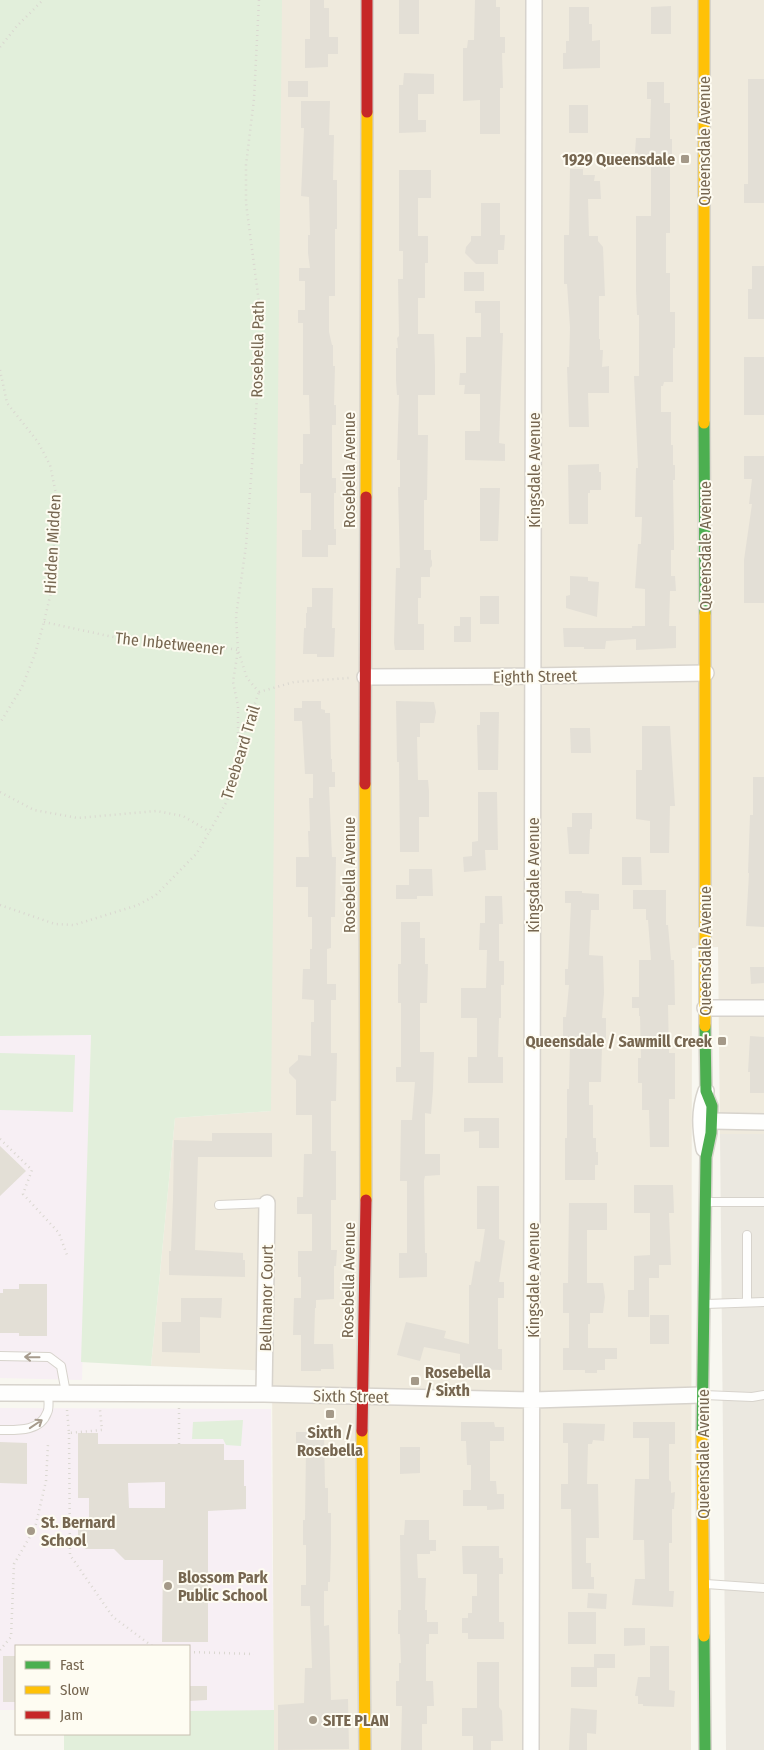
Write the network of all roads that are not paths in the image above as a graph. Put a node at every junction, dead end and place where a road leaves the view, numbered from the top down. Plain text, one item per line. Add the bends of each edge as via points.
1 (367, 0) edge
2 (534, 0) edge
3 (704, 0) edge
4 (706, 673) junction
5 (533, 676) junction
6 (365, 677) junction
7 (705, 1008) junction
8 (764, 1008) edge
9 (706, 1092) junction
10 (712, 1121) junction
11 (764, 1122) edge
12 (706, 1158) junction
13 (705, 1202) junction
14 (764, 1202) edge
15 (267, 1203) joint
16 (219, 1205) dead end
17 (747, 1235) dead end
18 (747, 1302) junction
19 (764, 1302) edge
20 (704, 1304) junction
21 (0, 1356) edge
22 (0, 1393) edge
23 (48, 1393) junction
24 (66, 1393) junction
25 (264, 1394) junction
26 (702, 1395) junction
27 (764, 1395) edge
28 (362, 1396) junction
29 (533, 1400) junction
30 (0, 1430) edge
31 (704, 1584) junction
32 (764, 1588) edge
33 (365, 1750) edge
34 (531, 1750) edge
35 (705, 1750) edge

1 - 6 street, Rosebella Avenue
2 - 5 street, Kingsdale Avenue
3 - 4 street, Queensdale Avenue
4 - 5 street, Eighth Street
4 - 7 street, Queensdale Avenue
5 - 6 street, Eighth Street
5 - 29 street, Kingsdale Avenue
6 - 28 street, Rosebella Avenue via 366,1178
7 - 8 street
7 - 9 street, Queensdale Avenue
9 - 10 street, Queensdale Avenue via 712,1106
9 - 12 street, Queensdale Avenue via 701,1106 700,1132
10 - 11 street
10 - 12 street, Queensdale Avenue
12 - 13 street, Queensdale Avenue
13 - 14 lane
13 - 20 street, Queensdale Avenue
15 - 16 lane
15 - 25 street, Bellmanor Court
17 - 18 lane
18 - 19 lane
18 - 20 lane
20 - 26 street, Queensdale Avenue
24 -> 21 lane via 62,1366 49,1357
22 - 23 street, Sixth Street
23 - 24 street, Sixth Street
30 -> 23 lane via 27,1430 41,1421 48,1413
24 - 25 street, Sixth Street
25 - 28 street, Sixth Street
26 - 27 lane
26 - 29 street, Sixth Street
26 - 31 street, Queensdale Avenue
28 - 29 street, Sixth Street
28 - 33 street, Rosebella Avenue
29 - 34 street, Kingsdale Avenue
31 - 32 lane
31 - 35 street, Queensdale Avenue

